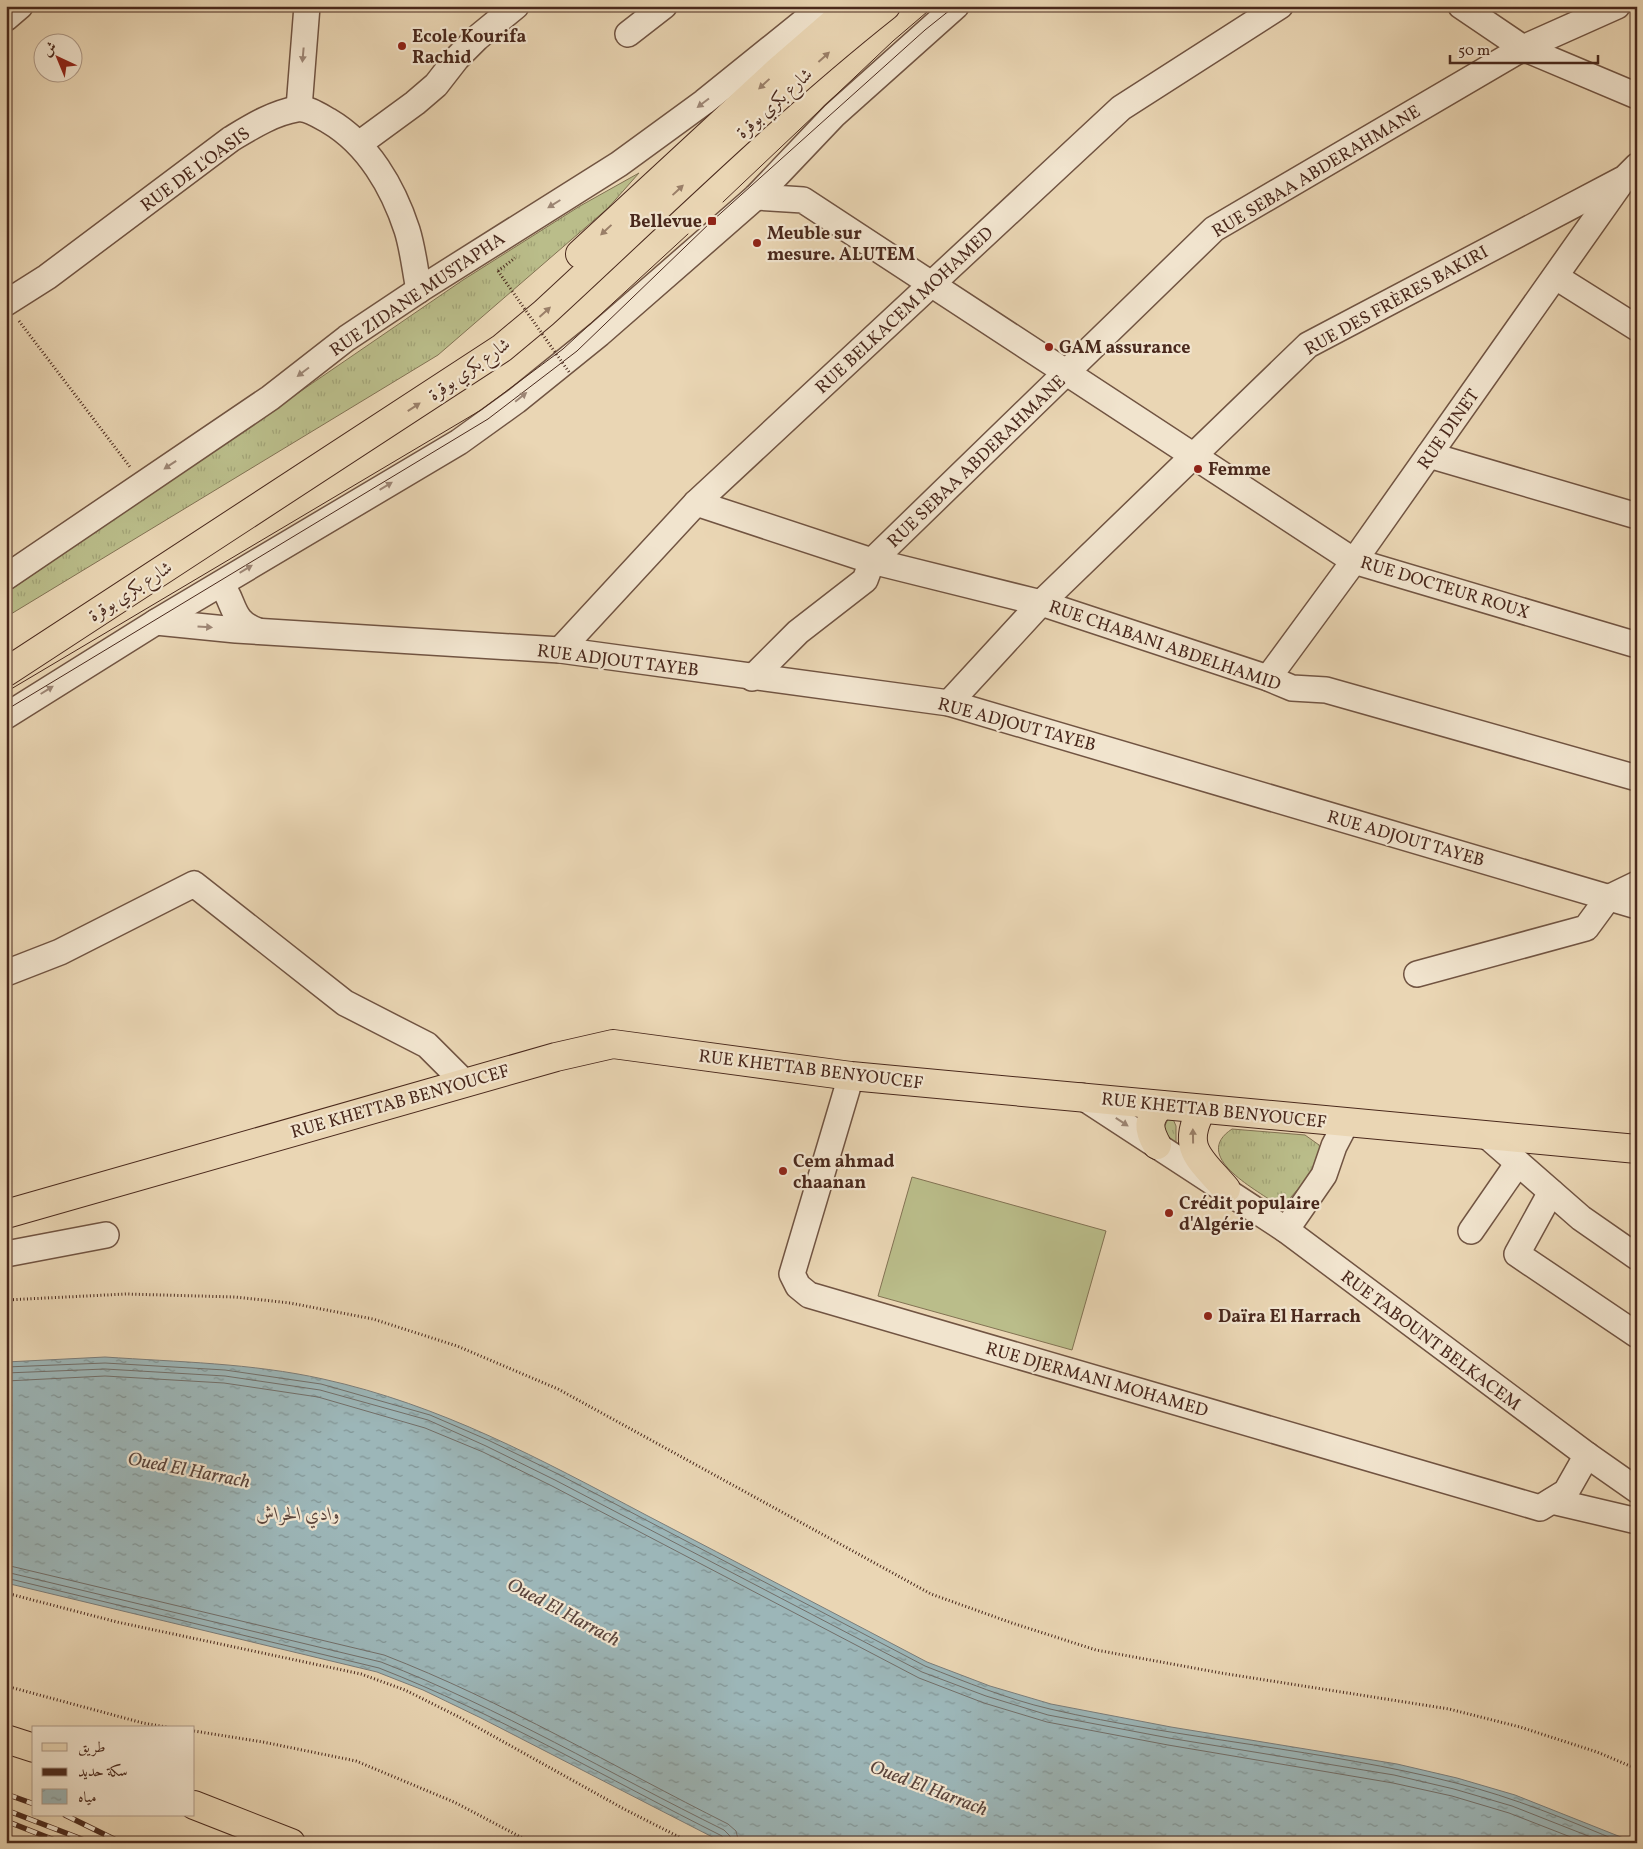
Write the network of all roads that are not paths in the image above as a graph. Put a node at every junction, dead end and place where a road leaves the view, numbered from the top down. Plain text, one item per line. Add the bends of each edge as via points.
1 (20, 6) edge
2 (307, 6) edge
3 (516, 6) edge
4 (664, 6) edge
5 (822, 6) edge
6 (853, 6) edge
7 (886, 6) edge
8 (956, 6) edge
9 (1280, 6) edge
10 (1461, 6) edge
11 (1618, 6) edge
12 (6, 18) edge
13 (628, 34) dead end
14 (1523, 48) junction
15 (1637, 96) edge
16 (299, 108) junction
17 (359, 144) junction
18 (784, 168) junction
19 (1631, 172) edge
20 (756, 197) junction
21 (803, 200) junction
22 (1556, 277) junction
23 (932, 284) junction
24 (419, 290) junction
25 (12, 312) edge
26 (1637, 328) edge
27 (1066, 374) junction
28 (1194, 455) junction
29 (1430, 455) junction
30 (696, 503) junction
31 (1637, 516) edge
32 (872, 561) junction
33 (1354, 561) junction
34 (6, 577) edge
35 (221, 584) junction
36 (1041, 603) junction
37 (156, 622) junction
38 (258, 631) junction
39 (1637, 644) edge
40 (6, 650) edge
41 (560, 650) junction
42 (6, 672) edge
43 (752, 678) junction
44 (1268, 678) junction
45 (949, 703) junction
46 (6, 716) edge
47 (1637, 778) edge
48 (1637, 884) edge
49 (1608, 898) junction
50 (1637, 906) edge
51 (6, 973) edge
52 (1416, 974) dead end
53 (851, 1076) junction
54 (464, 1083) junction
55 (1081, 1096) junction
56 (1161, 1105) junction
57 (1202, 1109) junction
58 (1346, 1123) junction
59 (1486, 1135) junction
60 (1157, 1146) junction
61 (1637, 1148) edge
62 (1518, 1162) junction
63 (1226, 1189) junction
64 (1551, 1192) junction
65 (6, 1214) edge
66 (1286, 1230) junction
67 (1471, 1231) dead end
68 (106, 1235) dead end
69 (6, 1254) edge
70 (1637, 1257) edge
71 (1637, 1335) edge
72 (1587, 1455) junction
73 (1637, 1490) edge
74 (1552, 1501) junction
75 (1637, 1521) edge
76 (6, 1739) edge
77 (32, 1747) edge
78 (195, 1805) edge
79 (291, 1843) edge

1 - 12 street
2 -> 16 street
3 - 17 street via 476,38 429,91
4 - 13 street
5 -> 24 street, RUE ZIDANE MUSTAPHA via 704,102 619,164
6 -> 40 main road, شارع بكري بوقرة via 488,336 153,560
42 -> 7 main road, شارع بكري بوقرة via 502,348 544,314 812,68
8 - 18 street via 862,88
9 - 23 street, RUE BELKACEM MOHAMED via 1121,108
10 - 14 street
11 - 14 street, RUE SEBAA ABDERAHMANE
14 - 15 street
14 - 27 street, RUE SEBAA ABDERAHMANE via 1214,229
16 - 17 street via 318,114
16 - 25 street, RUE DE L'OASIS via 257,124 231,139 47,277
17 - 24 street via 382,175 400,212 408,232
18 - 20 street
18 - 21 street via 797,184
19 - 22 street, RUE DINET
19 - 28 street, RUE DES FRÈRES BAKIRI via 1308,345
20 - 21 street, RUE DOCTEUR ROUX
35 -> 20 street via 450,447 516,401 599,334
21 - 23 street, RUE DOCTEUR ROUX
22 - 26 street
22 - 29 street, RUE DINET
23 - 27 street, RUE DOCTEUR ROUX
23 - 30 street, RUE BELKACEM MOHAMED
24 -> 34 street, RUE ZIDANE MUSTAPHA via 347,338 270,398
27 - 28 street, RUE DOCTEUR ROUX
27 - 32 street, RUE SEBAA ABDERAHMANE
28 - 33 street, RUE DOCTEUR ROUX
28 - 36 street, RUE DES FRÈRES BAKIRI
29 - 31 street
29 - 33 street, RUE DINET
30 - 32 street, RUE CHABANI ABDELHAMID
30 - 41 street, RUE BELKACEM MOHAMED
32 - 36 street, RUE CHABANI ABDELHAMID
32 - 43 street, RUE SEBAA ABDERAHMANE via 866,580 798,632
33 - 39 street, RUE DOCTEUR ROUX
33 - 44 street, RUE DINET
35 - 37 street
35 - 38 street, RUE ADJOUT TAYEB via 229,595 237,618
36 - 44 street, RUE CHABANI ABDELHAMID
36 - 45 street, RUE DES FRÈRES BAKIRI
37 -> 38 street, RUE ADJOUT TAYEB
46 -> 37 street
38 - 41 street, RUE ADJOUT TAYEB
41 - 43 street, RUE ADJOUT TAYEB
43 - 45 street, RUE ADJOUT TAYEB
44 - 47 street, RUE CHABANI ABDELHAMID via 1292,688 1326,690
45 - 49 street, RUE ADJOUT TAYEB
48 - 49 street
49 - 50 street, RUE ADJOUT TAYEB
49 - 52 street via 1586,928
51 - 54 street via 60,952 194,884 345,1003 428,1045
53 - 54 main road, RUE KHETTAB BENYOUCEF via 613,1044
53 - 55 main road, RUE KHETTAB BENYOUCEF
53 - 74 street, RUE DJERMANI MOHAMED via 792,1274 798,1286 809,1295 1540,1508
54 - 65 main road, RUE KHETTAB BENYOUCEF
55 - 56 main road, RUE KHETTAB BENYOUCEF
55 -> 60 street, RUE TABOUNT BELKACEM
56 - 57 main road, RUE KHETTAB BENYOUCEF
56 - 60 main road via 1149,1123
57 - 58 main road, RUE KHETTAB BENYOUCEF
63 -> 57 main road via 1200,1158 1191,1139
58 - 59 main road, RUE KHETTAB BENYOUCEF
58 - 66 street via 1324,1175
59 - 61 main road, RUE KHETTAB BENYOUCEF
59 - 62 street
60 - 63 street, RUE TABOUNT BELKACEM
62 - 64 street
62 - 67 street
63 - 66 street, RUE TABOUNT BELKACEM
64 - 70 street via 1581,1218
64 - 71 street via 1517,1254
66 - 72 street, RUE TABOUNT BELKACEM
68 - 69 street
72 - 73 street, RUE TABOUNT BELKACEM
72 - 74 street via 1566,1492
74 - 75 street
76 - 77 main road
78 - 79 main road

